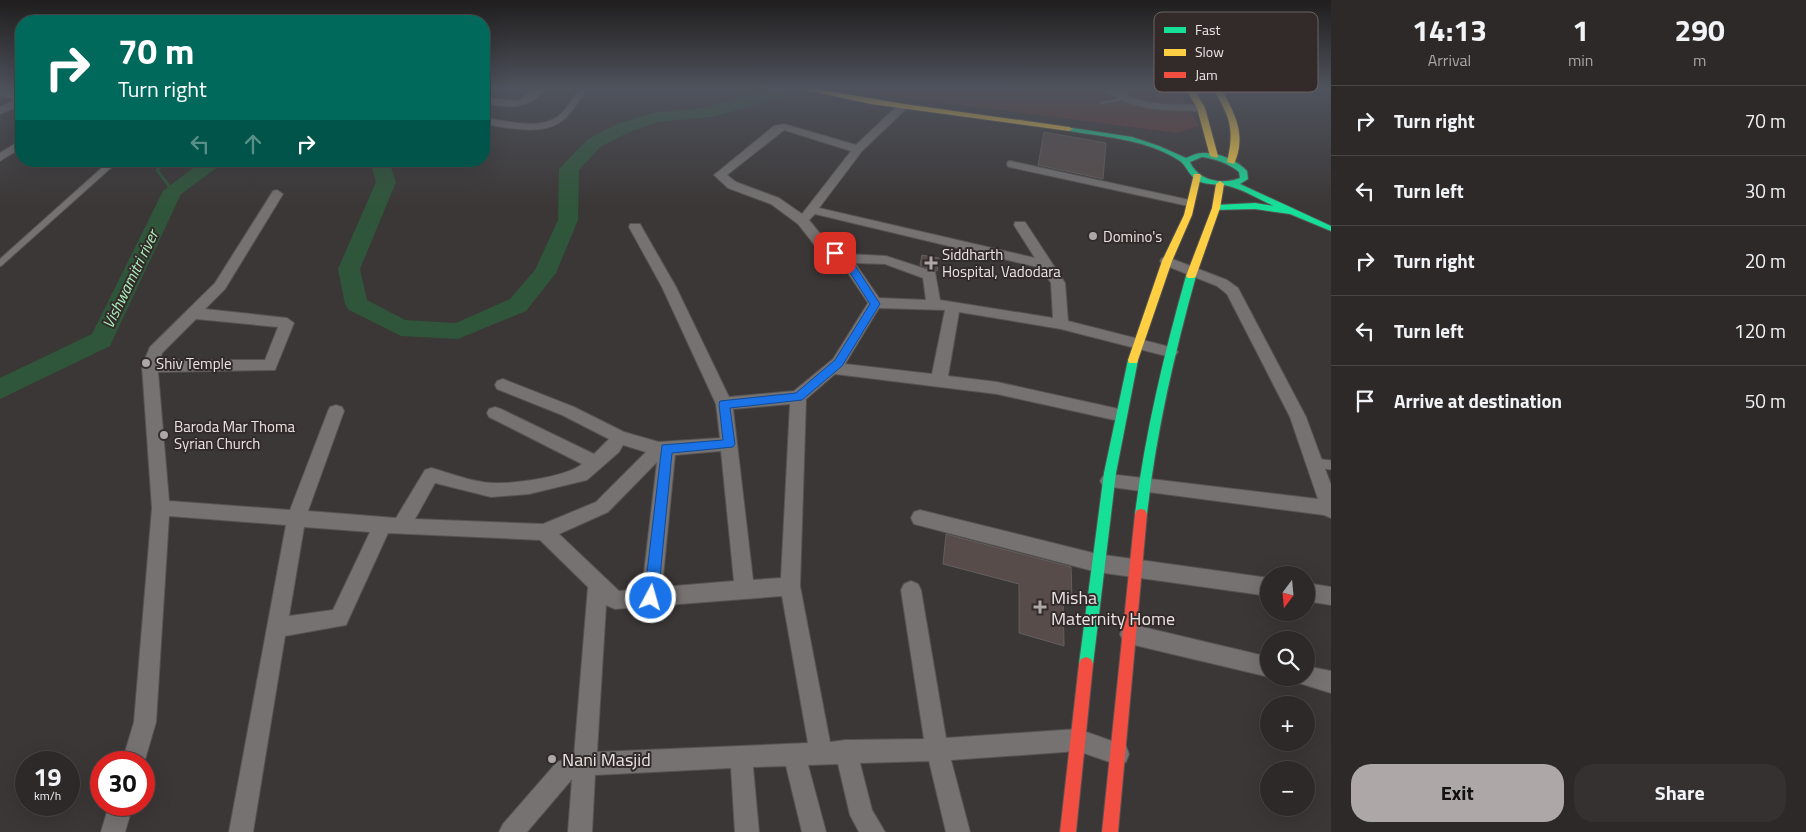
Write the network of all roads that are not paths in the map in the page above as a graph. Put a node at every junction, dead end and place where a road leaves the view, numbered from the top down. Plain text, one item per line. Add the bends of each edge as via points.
1 (880, 128) edge
2 (1050, 128) edge
3 (1108, 128) edge
4 (1206, 128) edge
5 (1237, 128) edge
6 (1174, 142) dead end
7 (15, 147) edge
8 (858, 149) junction
9 (1190, 156) junction
10 (1214, 156) junction
11 (0, 158) edge
12 (1010, 164) dead end
13 (1235, 164) junction
14 (107, 167) edge
15 (1197, 176) junction
16 (1254, 179) dead end
17 (1220, 184) junction
18 (1233, 184) junction
19 (277, 194) dead end
20 (1189, 203) junction
21 (1216, 208) junction
22 (1295, 212) junction
23 (1324, 212) dead end
24 (808, 216) junction
25 (1020, 225) dead end
26 (635, 227) dead end
27 (1331, 229) edge
28 (846, 258) junction
29 (1167, 261) junction
30 (0, 263) edge
31 (1048, 265) junction
32 (1192, 271) junction
33 (875, 304) junction
34 (934, 305) junction
35 (953, 307) junction
36 (192, 313) junction
37 (1061, 324) junction
38 (1138, 342) junction
39 (1170, 352) junction
40 (150, 366) junction
41 (833, 368) junction
42 (939, 380) junction
43 (504, 385) dead end
44 (798, 397) junction
45 (724, 404) junction
46 (336, 411) dead end
47 (494, 413) dead end
48 (1119, 414) junction
49 (619, 437) junction
50 (729, 444) junction
51 (663, 449) junction
52 (596, 462) junction
53 (1314, 463) junction
54 (1331, 465) edge
55 (1109, 481) junction
56 (1144, 485) junction
57 (161, 508) junction
58 (1331, 509) edge
59 (296, 518) junction
60 (920, 518) dead end
61 (392, 526) junction
62 (544, 532) junction
63 (1097, 563) junction
64 (1135, 569) junction
65 (598, 583) junction
66 (790, 586) junction
67 (1260, 586) edge
68 (746, 590) junction
69 (910, 590) dead end
70 (1315, 593) edge
71 (1331, 596) edge
72 (651, 598) junction
73 (276, 628) junction
74 (1130, 634) junction
75 (1260, 665) edge
76 (1315, 678) edge
77 (1331, 682) edge
78 (1078, 740) junction
79 (937, 750) junction
80 (137, 751) edge
81 (846, 751) junction
82 (821, 752) junction
83 (794, 753) junction
84 (1118, 754) junction
85 (740, 756) junction
86 (585, 764) junction
87 (118, 816) edge
88 (113, 832) edge
89 (241, 832) edge
90 (511, 832) edge
91 (580, 832) edge
92 (747, 832) edge
93 (814, 832) edge
94 (873, 832) edge
95 (958, 832) edge
96 (1068, 832) edge
97 (1110, 832) edge

1 - 8 street
2 - 9 main road via 1136,140
3 - 6 main road
4 - 10 main road
5 - 13 main road
7 - 11 street
8 - 24 street
8 - 24 street via 778,128 720,175 732,185
9 - 10 main road
9 - 15 main road via 1187,166
10 - 13 main road
12 - 20 lane
13 - 16 main road
13 - 18 main road via 1245,175 1244,180
14 - 30 lane
15 - 17 main road
15 - 20 main road
17 - 18 main road
17 - 21 main road
18 - 22 main road
19 - 36 street via 220,286
20 - 29 main road via 1188,215
21 - 22 main road via 1255,206
21 - 32 main road
22 - 27 main road
23 - 27 main road via 1321,219
24 - 28 street via 825,249
24 - 31 street
25 - 31 street
26 - 45 street via 669,287
28 - 33 street
28 - 34 street via 886,260 930,275
29 - 32 street
29 - 38 main road
31 - 37 street via 1058,284
32 - 39 main road
32 - 53 street via 1233,291 1298,417
33 - 34 street
33 - 41 street
34 - 35 street
35 - 37 street
35 - 42 street
36 - 40 street via 155,351
36 - 40 street via 287,323 270,366
37 - 38 street
38 - 39 street
38 - 48 main road
39 - 56 main road
40 - 57 street
41 - 42 street
41 - 44 street
42 - 48 street via 997,388
43 - 49 street via 568,411
44 - 45 street
44 - 66 street
45 - 50 street
46 - 59 street
47 - 52 street
48 - 55 main road
49 - 51 street
49 - 52 street
50 - 51 street
50 - 68 street
51 - 62 street via 602,507
51 - 72 street
52 - 61 street via 581,475 529,487 491,490 430,475
53 - 54 lane
53 - 58 street
55 - 56 street
55 - 63 main road
56 - 58 street
56 - 64 main road
57 - 59 street
57 - 80 street via 146,722
59 - 61 street
59 - 73 street
60 - 63 street
61 - 62 street
61 - 73 street via 338,618
62 - 65 street
63 - 64 street
63 - 78 main road
64 - 67 street
64 - 74 main road
65 - 72 street via 615,600
65 - 86 street
66 - 68 street
66 - 82 street
68 - 72 street
69 - 79 street
70 - 71 street
73 - 89 street
74 - 75 street
74 - 84 main road
76 - 77 street
78 - 79 street
78 - 84 street
78 - 96 main road
79 - 81 street
79 - 95 street
81 - 82 street
81 - 94 street via 862,815
82 - 83 street
83 - 85 street
83 - 93 street
84 - 97 main road
85 - 86 street
85 - 92 street
86 - 90 street via 565,770
86 - 91 street
87 - 88 street

